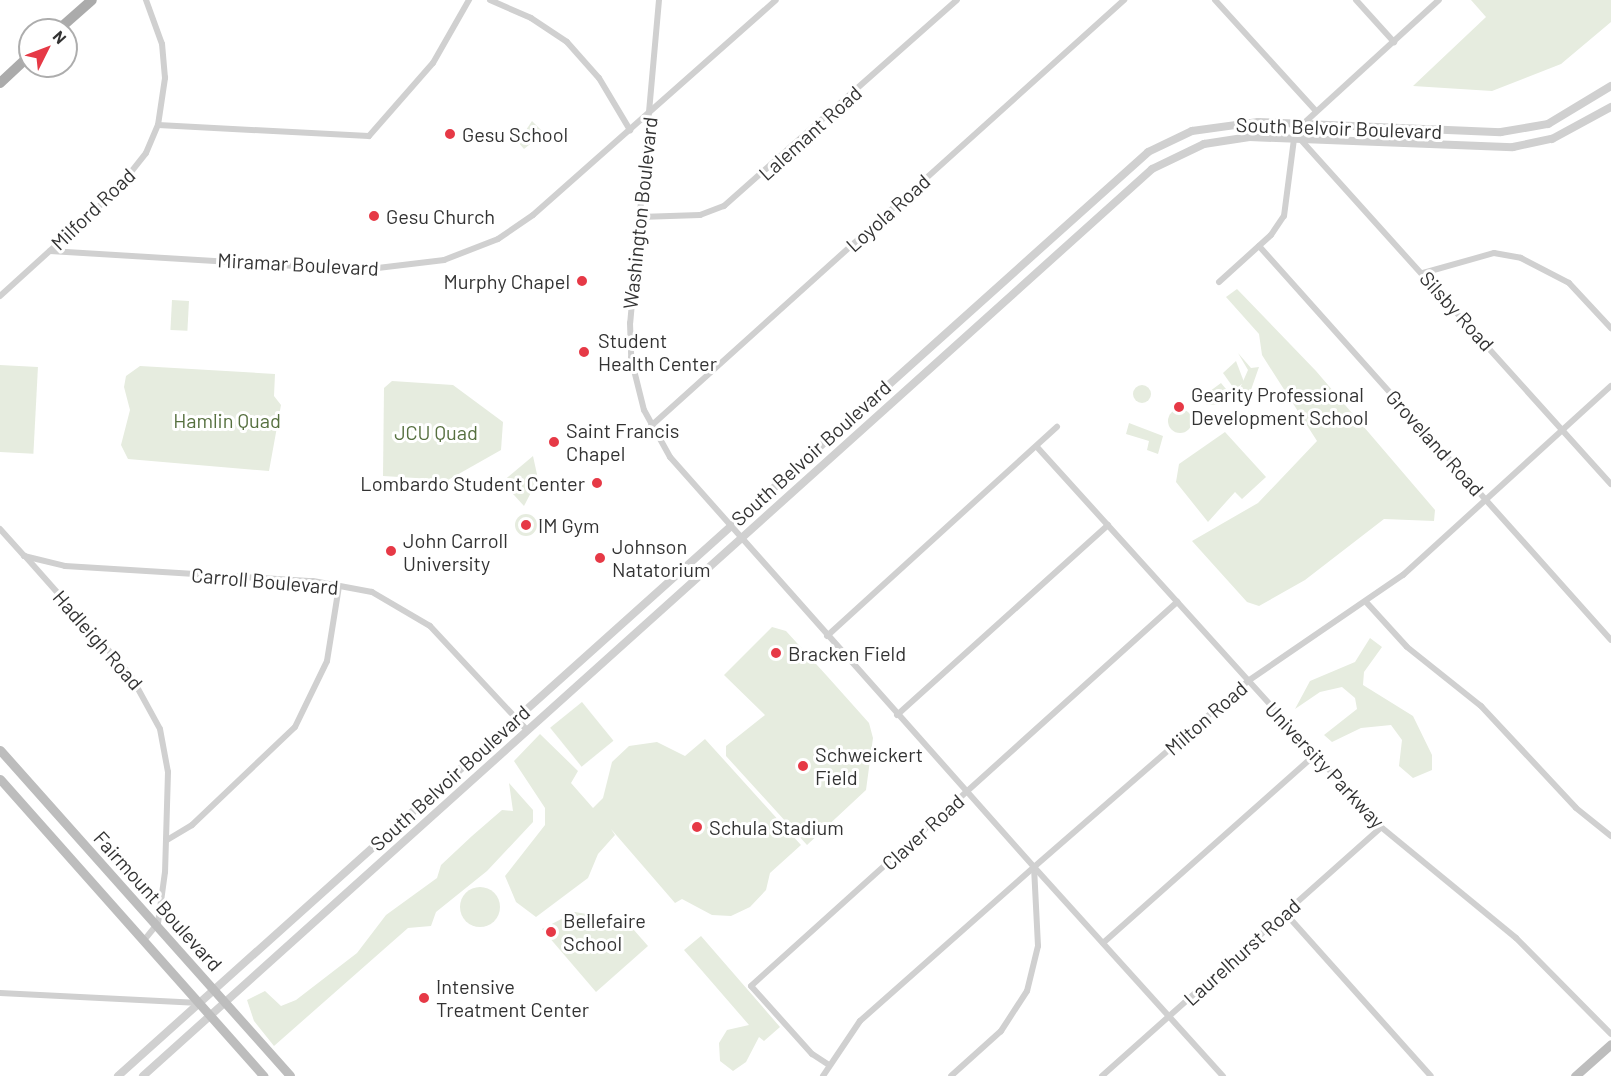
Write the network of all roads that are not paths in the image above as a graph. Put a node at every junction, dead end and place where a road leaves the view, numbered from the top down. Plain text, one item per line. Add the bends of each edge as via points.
1 (92, 0) edge
2 (146, 0) edge
3 (469, 0) edge
4 (490, 0) edge
5 (659, 0) edge
6 (776, 0) edge
7 (957, 0) edge
8 (1124, 0) edge
9 (1215, 0) edge
10 (1356, 0) edge
11 (1439, 0) edge
12 (72, 18) edge
13 (1394, 42) junction
14 (18, 66) edge
15 (0, 82) edge
16 (1611, 86) edge
17 (1611, 107) edge
18 (650, 111) junction
19 (1316, 111) junction
20 (1303, 124) junction
21 (158, 125) junction
22 (630, 130) junction
23 (1298, 140) junction
24 (640, 218) junction
25 (1259, 246) junction
26 (50, 251) junction
27 (1423, 273) junction
28 (1219, 282) dead end
29 (993, 289) junction
30 (0, 296) edge
31 (1002, 300) junction
32 (1611, 328) edge
33 (1611, 386) edge
34 (651, 426) junction
35 (1058, 427) dead end
36 (1564, 432) junction
37 (1037, 447) junction
38 (1611, 484) edge
39 (1487, 502) junction
40 (1108, 525) junction
41 (730, 526) junction
42 (0, 529) edge
43 (740, 537) junction
44 (24, 556) junction
45 (339, 586) junction
46 (1178, 602) junction
47 (1367, 603) junction
48 (827, 636) junction
49 (1611, 640) edge
50 (1248, 681) junction
51 (897, 715) junction
52 (517, 718) junction
53 (526, 729) junction
54 (0, 750) edge
55 (1315, 755) junction
56 (0, 779) edge
57 (967, 793) junction
58 (1381, 827) junction
59 (1611, 837) edge
60 (166, 840) junction
61 (1034, 867) junction
62 (1286, 914) junction
63 (157, 926) junction
64 (144, 940) junction
65 (1102, 943) junction
66 (214, 991) junction
67 (0, 993) edge
68 (224, 1002) junction
69 (200, 1003) junction
70 (210, 1015) junction
71 (1168, 1017) junction
72 (1611, 1034) edge
73 (1611, 1044) edge
74 (829, 1065) junction
75 (118, 1076) edge
76 (143, 1076) edge
77 (264, 1076) edge
78 (290, 1076) edge
79 (823, 1076) edge
80 (951, 1076) edge
81 (1102, 1076) edge
82 (1223, 1076) edge
83 (1431, 1076) edge
84 (1575, 1076) edge

1 - 12 main road
2 - 21 street, Milford Road via 165,66
3 - 21 street via 426,72 369,136
4 - 22 street via 531,18 567,42 599,78
5 - 18 street, Washington Boulevard
6 - 18 street, Miramar Boulevard
7 - 24 street, Lalemant Road via 724,206 699,215
8 - 34 street, Loyola Road
9 - 19 street
10 - 13 street
11 - 13 street
13 - 19 street
14 - 15 main road
16 - 20 street, South Belvoir Boulevard via 1548,124 1501,132
17 - 23 street, South Belvoir Boulevard via 1552,139 1513,147
18 - 22 street, Miramar Boulevard
18 - 24 street, Washington Boulevard
19 - 20 street
20 - 23 street
20 - 29 street, South Belvoir Boulevard via 1230,124 1192,131 1148,152
21 - 26 street, Milford Road via 129,178
22 - 26 street, Miramar Boulevard via 533,215 498,239 444,260 361,270
23 - 25 street via 1287,207
23 - 27 street, Silsby Road
23 - 31 street, South Belvoir Boulevard via 1226,140 1167,159
24 - 34 street, Washington Boulevard via 631,358
25 - 28 street
25 - 39 street, Groveland Road
26 - 30 street, Milford Road
27 - 32 street via 1494,253 1521,258 1569,283
27 - 36 street, Silsby Road
29 - 31 street
29 - 41 street, South Belvoir Boulevard
31 - 43 street, South Belvoir Boulevard
33 - 36 street, Milton Road
34 - 41 street, Washington Boulevard via 670,457
35 - 37 street
36 - 38 street, Silsby Road
36 - 39 street, Milton Road
37 - 40 street, University Parkway
37 - 48 street
39 - 47 street, Milton Road
39 - 49 street, Groveland Road
40 - 46 street, University Parkway
40 - 51 street
41 - 43 street, Washington Boulevard
41 - 52 street, South Belvoir Boulevard
42 - 44 street
43 - 48 street, Washington Boulevard
43 - 53 street, South Belvoir Boulevard
44 - 45 street, Carroll Boulevard via 89,569
44 - 60 street, Hadleigh Road via 131,676 153,710 167,761
45 - 52 street, Carroll Boulevard via 372,592 430,626
45 - 60 street via 325,667 295,727 189,828
46 - 50 street, University Parkway
46 - 57 street, Claver Road
47 - 50 street, Milton Road
47 - 59 street via 1407,647 1491,716 1574,806
48 - 51 street, Washington Boulevard
50 - 55 street, University Parkway
50 - 61 street, Milton Road
51 - 57 street, Washington Boulevard
52 - 53 street, Carroll Boulevard
52 - 66 street, South Belvoir Boulevard
53 - 68 street, South Belvoir Boulevard
54 - 63 main road, Fairmount Boulevard
55 - 58 street, University Parkway
55 - 65 street
56 - 64 main road, Fairmount Boulevard
57 - 61 street, Washington Boulevard
57 - 74 street, Claver Road via 751,986 812,1054
58 - 62 street, Laurelhurst Road
58 - 72 street, University Parkway via 1516,938
60 - 63 street, Hadleigh Road
61 - 65 street, Washington Boulevard
61 - 74 street, Milton Road via 860,1022
61 - 80 street via 1038,946 1028,991 1001,1031
62 - 71 street, Laurelhurst Road
62 - 83 street
63 - 64 street
63 - 66 main road, Fairmount Boulevard
64 - 69 main road, Fairmount Boulevard
65 - 71 street, Washington Boulevard
66 - 68 main road, Fairmount Boulevard
66 - 69 street, South Belvoir Boulevard
67 - 69 street
68 - 70 street, South Belvoir Boulevard
68 - 78 main road, Fairmount Boulevard
69 - 70 main road, Fairmount Boulevard
69 - 75 street, South Belvoir Boulevard
70 - 76 street, South Belvoir Boulevard
70 - 77 main road, Fairmount Boulevard
71 - 81 street, Laurelhurst Road
71 - 82 street, Washington Boulevard
73 - 84 main road
74 - 79 street, Milton Road

